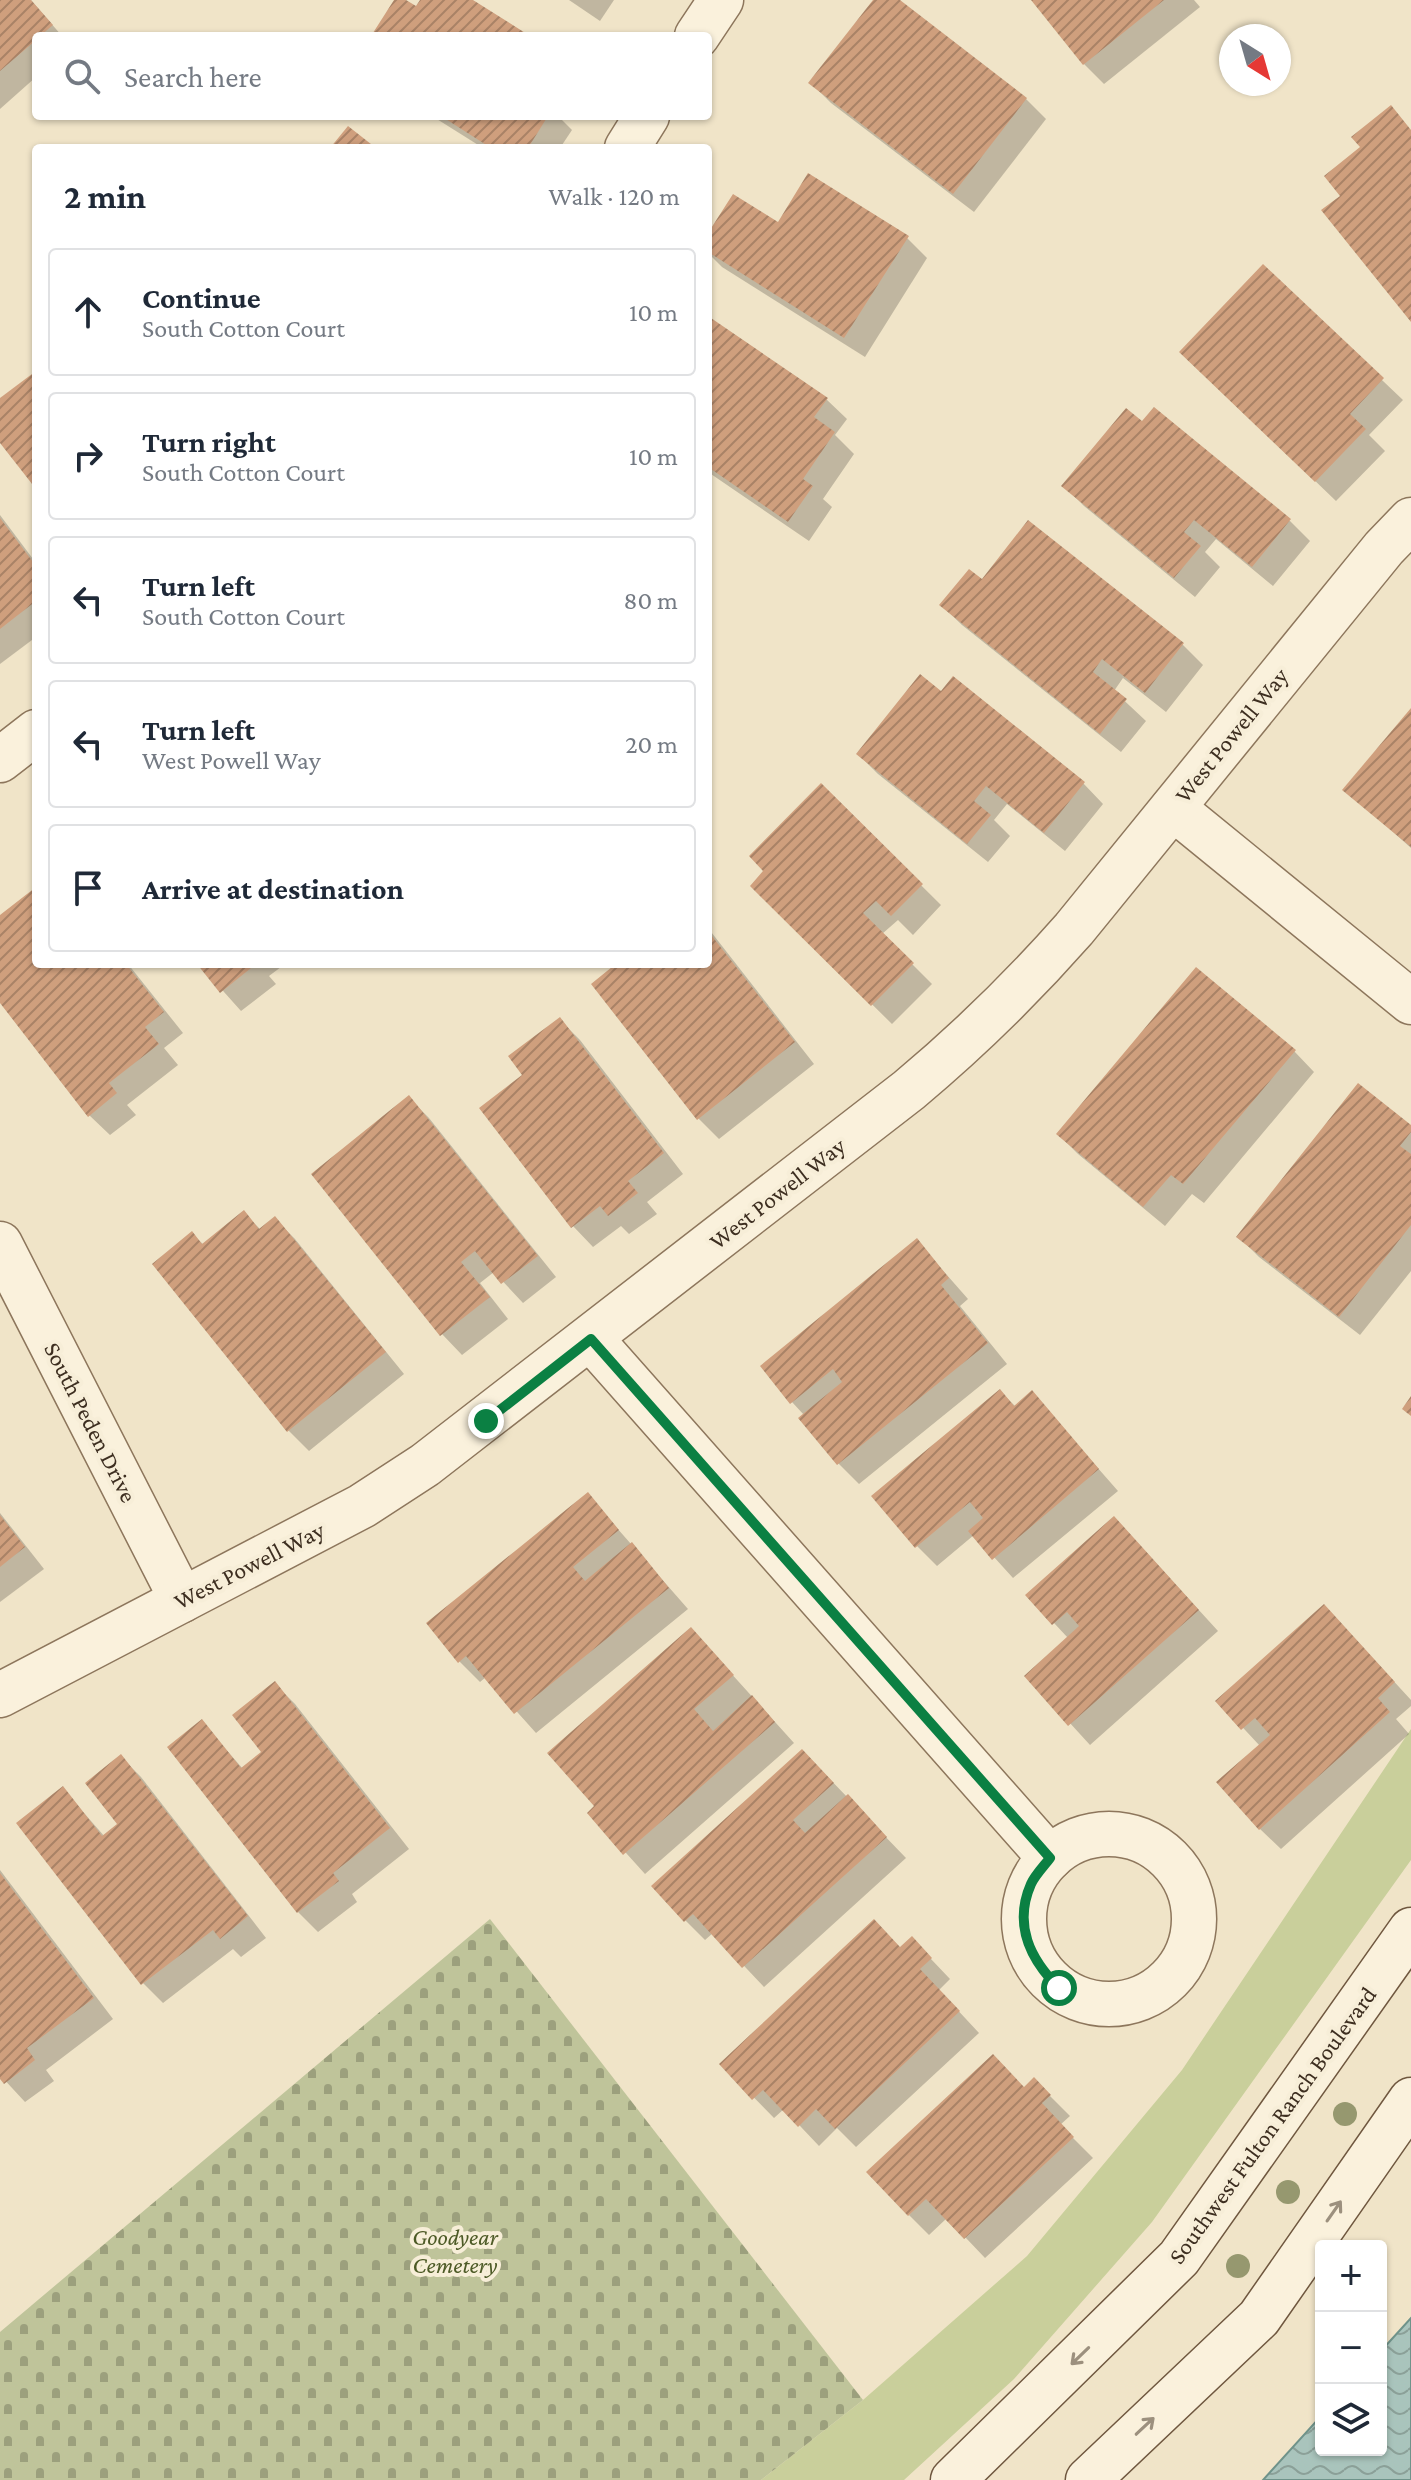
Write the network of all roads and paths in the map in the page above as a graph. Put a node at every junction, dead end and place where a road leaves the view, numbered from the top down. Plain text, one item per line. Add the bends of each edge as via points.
1 (721, 0) edge
2 (700, 32) edge
3 (644, 120) edge
4 (630, 144) edge
5 (1411, 520) edge
6 (32, 735) edge
7 (0, 760) edge
8 (1173, 808) junction
9 (1411, 1002) edge
10 (0, 1244) edge
11 (591, 1339) junction
12 (182, 1600) junction
13 (0, 1695) edge
14 (1050, 1858) dead end
15 (1411, 1930) edge
16 (1411, 2100) edge
17 (953, 2480) edge
18 (1088, 2480) edge

1 - 2 street
3 - 4 street
5 - 8 street, West Powell Way
6 - 7 street
8 - 9 street
8 - 11 street, West Powell Way via 1023,987 968,1041
10 - 12 street, South Peden Drive
11 - 12 street, West Powell Way via 375,1498
11 - 14 street
12 - 13 street, West Powell Way
15 -> 17 street, Southwest Fulton Ranch Boulevard via 1179,2258
18 -> 16 street via 1259,2318

